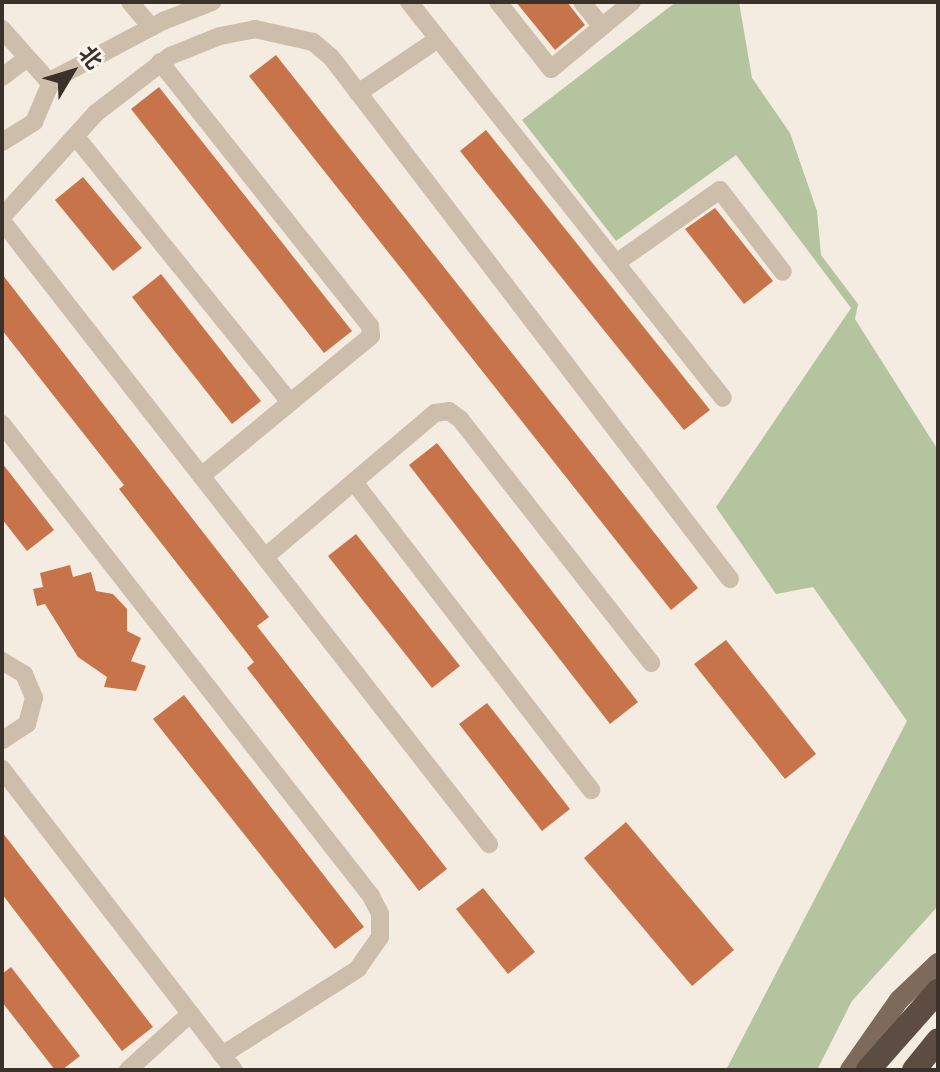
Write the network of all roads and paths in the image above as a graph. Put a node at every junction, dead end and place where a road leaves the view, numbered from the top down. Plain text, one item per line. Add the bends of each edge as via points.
1 (130, 2) edge
2 (212, 2) edge
3 (409, 2) edge
4 (498, 2) edge
5 (582, 2) edge
6 (632, 2) edge
7 (151, 27) junction
8 (602, 27) junction
9 (2, 29) edge
10 (438, 39) junction
11 (27, 58) junction
12 (160, 62) junction
13 (2, 77) edge
14 (51, 84) junction
15 (358, 93) junction
16 (76, 137) junction
17 (2, 142) edge
18 (2, 219) edge
19 (616, 263) junction
20 (783, 272) dead end
21 (723, 398) dead end
22 (290, 402) junction
23 (2, 424) edge
24 (201, 476) junction
25 (354, 482) junction
26 (265, 557) junction
27 (730, 579) dead end
28 (2, 661) edge
29 (651, 663) dead end
30 (2, 740) edge
31 (2, 769) edge
32 (591, 790) dead end
33 (489, 844) dead end
34 (938, 963) edge
35 (938, 991) edge
36 (190, 1014) junction
37 (938, 1040) edge
38 (222, 1055) junction
39 (938, 1059) edge
40 (128, 1070) edge
41 (234, 1070) edge
42 (850, 1070) edge
43 (868, 1070) edge
44 (914, 1070) edge
45 (927, 1070) edge

1 - 7 street
2 - 7 street
3 - 10 street
4 - 8 street via 551,69
5 - 8 street
6 - 8 street
7 - 14 street
9 - 11 street
10 - 15 street
10 - 19 street
11 - 13 street
11 - 14 street
12 - 15 street via 220,36 255,29 287,33 313,42 331,57
12 - 16 street via 120,91
12 - 22 street via 370,326 371,336
14 - 17 street via 34,122
15 - 27 street
16 - 18 street
16 - 22 street
18 - 24 street
19 - 20 street via 720,190
19 - 21 street
22 - 24 street
23 - 38 street via 380,914 380,937 358,969
24 - 26 street
25 - 26 street
25 - 29 street via 435,413 449,411
25 - 32 street
26 - 33 street
28 - 30 street via 24,674 34,698 27,724
31 - 36 street
34 - 42 main road via 899,1000
35 - 43 highway
36 - 38 street
36 - 40 street
37 - 44 highway
38 - 41 street
39 - 45 main road

